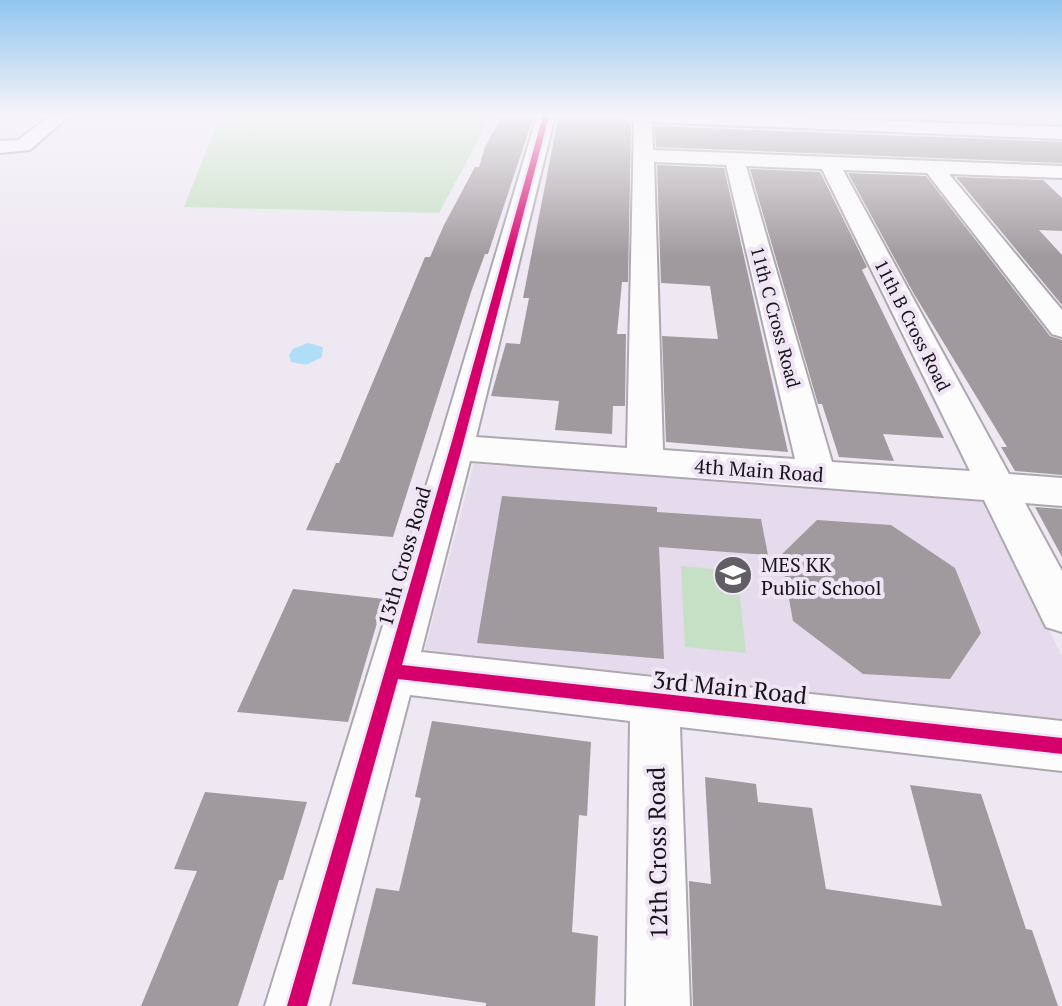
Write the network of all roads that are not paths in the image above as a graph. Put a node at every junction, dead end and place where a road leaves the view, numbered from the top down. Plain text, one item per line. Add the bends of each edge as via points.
1 (533, 163) edge
2 (644, 163) edge
3 (735, 163) edge
4 (829, 163) joint
5 (933, 167) junction
6 (1054, 172) edge
7 (1062, 186) edge
8 (1062, 328) edge
9 (456, 448) junction
10 (645, 462) junction
11 (817, 474) junction
12 (996, 487) junction
13 (1062, 492) edge
14 (1062, 613) edge
15 (393, 671) junction
16 (655, 700) junction
17 (1062, 746) edge
18 (297, 1006) edge
19 (658, 1006) edge

1 - 9 street, 13th Cross Road
2 - 10 street
3 - 11 street, 11th C Cross Road
4 - 5 street
4 - 12 street, 11th B Cross Road
5 - 6 street
5 - 8 street
6 - 7 street
9 - 10 street, 4th Main Road
9 - 15 street, 13th Cross Road
10 - 11 street, 4th Main Road
11 - 12 street, 4th Main Road
12 - 13 street, 4th Main Road
12 - 14 street, 11th B Cross Road
15 - 16 street, 3rd Main Road
15 - 18 street, 13th Cross Road
16 - 17 street, 3rd Main Road
16 - 19 street, 12th Cross Road

